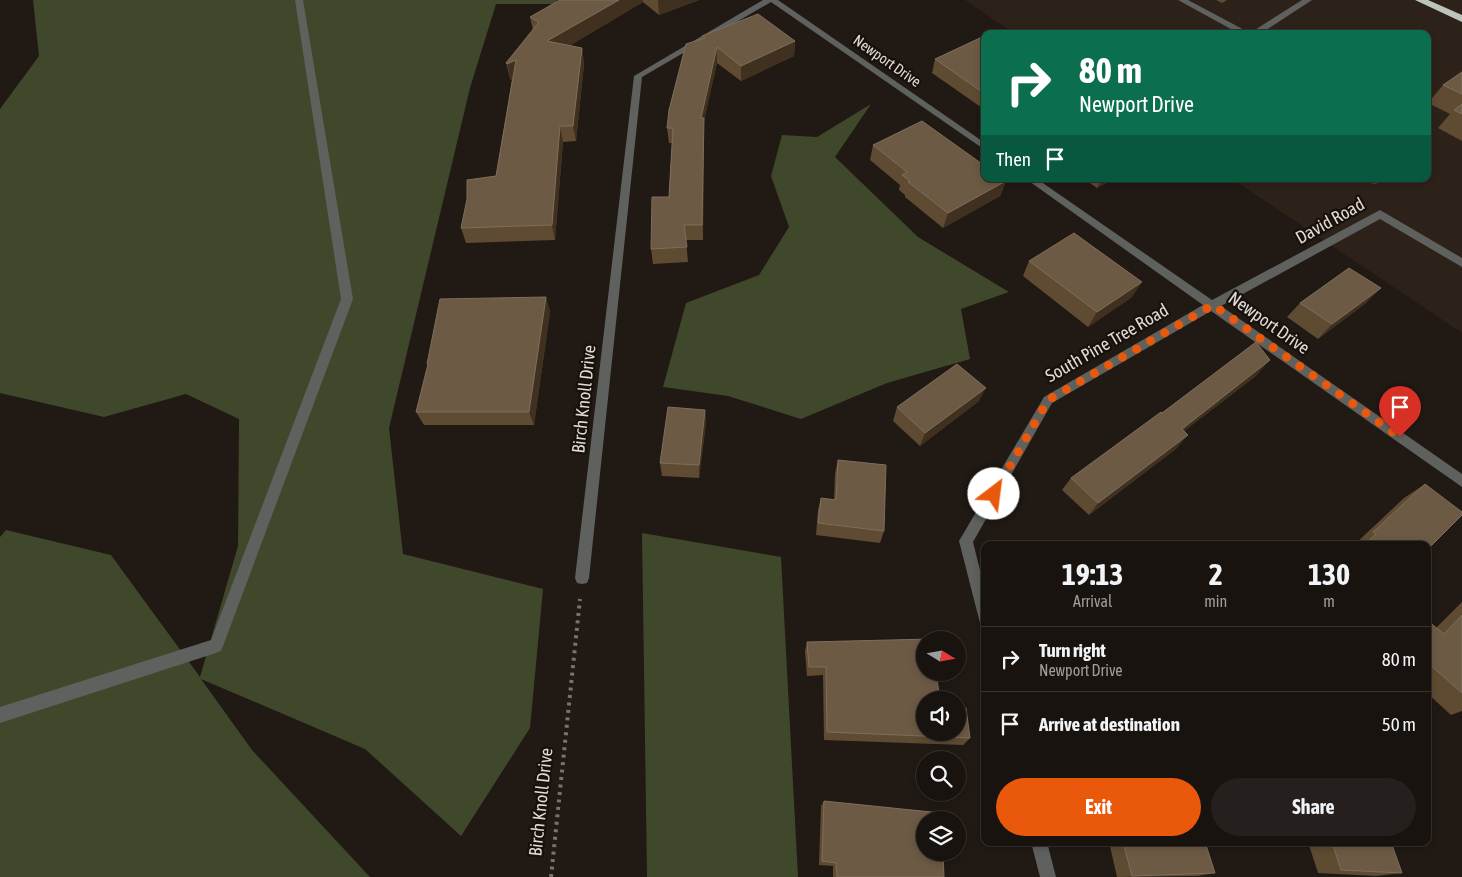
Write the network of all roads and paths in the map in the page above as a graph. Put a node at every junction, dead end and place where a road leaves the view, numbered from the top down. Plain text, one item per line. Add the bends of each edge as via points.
1 (299, 0) edge
2 (771, 0) edge
3 (1182, 0) edge
4 (1308, 0) edge
5 (1420, 0) edge
6 (1462, 19) edge
7 (1239, 30) edge
8 (1260, 30) edge
9 (981, 144) edge
10 (1035, 182) edge
11 (1462, 263) edge
12 (1213, 305) junction
13 (1462, 480) edge
14 (582, 578) joint
15 (981, 602) edge
16 (0, 715) edge
17 (1040, 846) edge
18 (551, 877) edge
19 (1048, 877) edge

1 - 16 street via 347,299 216,646
2 - 9 street, Newport Drive
2 - 14 street, Birch Knoll Drive via 638,76
3 - 7 street
4 - 8 street
5 - 6 highway
10 - 12 street, Newport Drive
11 - 12 street, David Road via 1380,214
12 - 13 street, Newport Drive
12 - 15 street, South Pine Tree Road via 1048,400 966,541
14 - 18 path, Birch Knoll Drive
17 - 19 street

